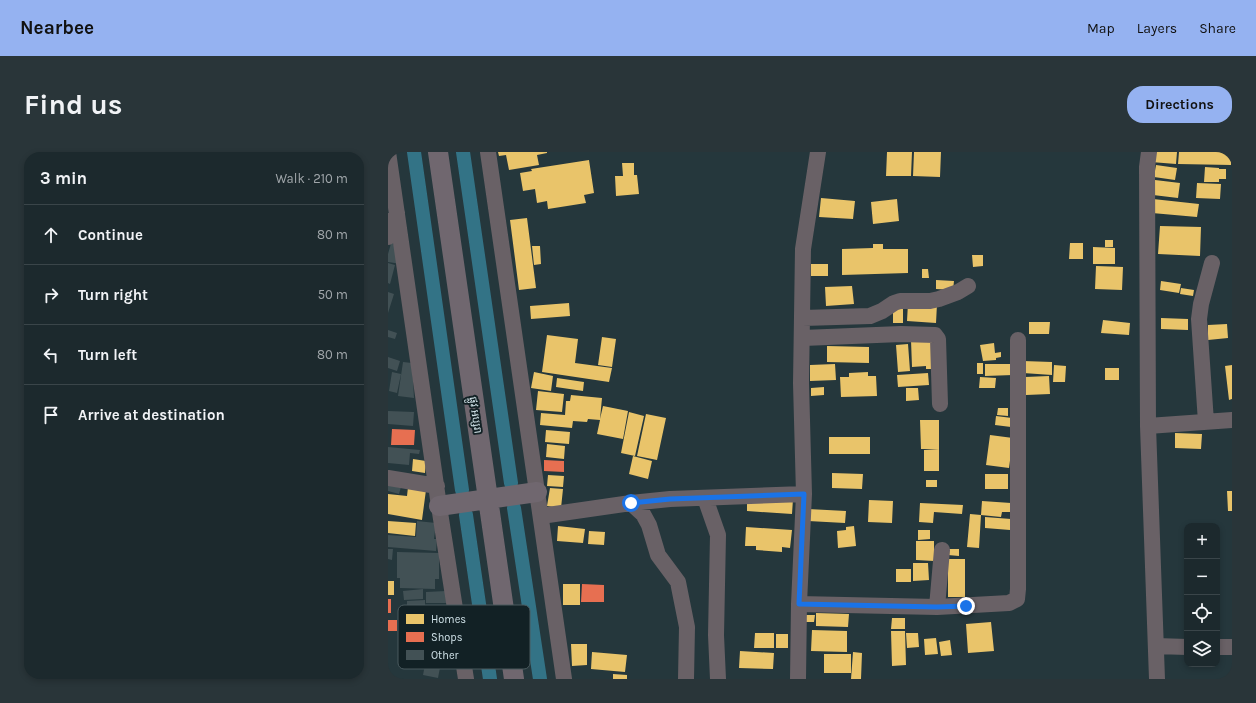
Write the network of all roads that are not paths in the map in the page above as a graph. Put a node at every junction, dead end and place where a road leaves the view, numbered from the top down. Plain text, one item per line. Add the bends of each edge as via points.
1 (388, 152) edge
2 (438, 152) edge
3 (488, 152) edge
4 (818, 152) edge
5 (1149, 152) edge
6 (397, 213) junction
7 (388, 237) edge
8 (1212, 263) dead end
9 (968, 286) dead end
10 (803, 318) junction
11 (803, 338) junction
12 (1018, 340) dead end
13 (940, 404) dead end
14 (1232, 420) edge
15 (1206, 422) junction
16 (1148, 426) junction
17 (388, 478) edge
18 (437, 486) junction
19 (537, 492) junction
20 (804, 494) junction
21 (705, 498) junction
22 (488, 499) junction
23 (631, 503) junction
24 (439, 506) junction
25 (541, 516) junction
26 (942, 550) dead end
27 (799, 604) junction
28 (454, 605) edge
29 (503, 605) edge
30 (937, 607) junction
31 (1156, 646) junction
32 (1184, 647) edge
33 (1220, 647) edge
34 (1232, 647) edge
35 (464, 669) edge
36 (513, 669) edge
37 (466, 679) edge
38 (514, 679) edge
39 (564, 679) edge
40 (686, 679) edge
41 (718, 679) edge
42 (798, 679) edge
43 (1157, 679) edge

1 - 6 street
2 - 22 main road, ផ្លូវ អប្សរា
3 - 19 street
4 - 10 street via 803,249
5 - 16 street
6 - 7 street
6 - 18 street
8 - 15 street via 1199,319
9 - 10 street via 939,300 900,301 870,316
10 - 11 street
11 - 13 street via 935,335 938,339
11 - 20 street via 801,383
12 - 30 street via 1017,599 1009,603
14 - 15 street
15 - 16 street
16 - 31 street
17 - 18 street
18 - 24 street
19 - 22 main road
19 - 25 street
20 - 21 street
20 - 27 street
21 - 23 street
21 - 41 street via 718,535
22 - 24 main road
22 - 29 main road, ផ្លូវ អប្សរា
23 - 25 street
23 - 40 street via 643,514 658,555 678,582 688,627
24 - 28 street
25 - 39 street
26 - 30 street
27 - 30 street
27 - 42 street
31 - 32 street
31 - 43 street
33 - 34 street
35 - 37 street
36 - 38 main road, ផ្លូវ អប្សរា

